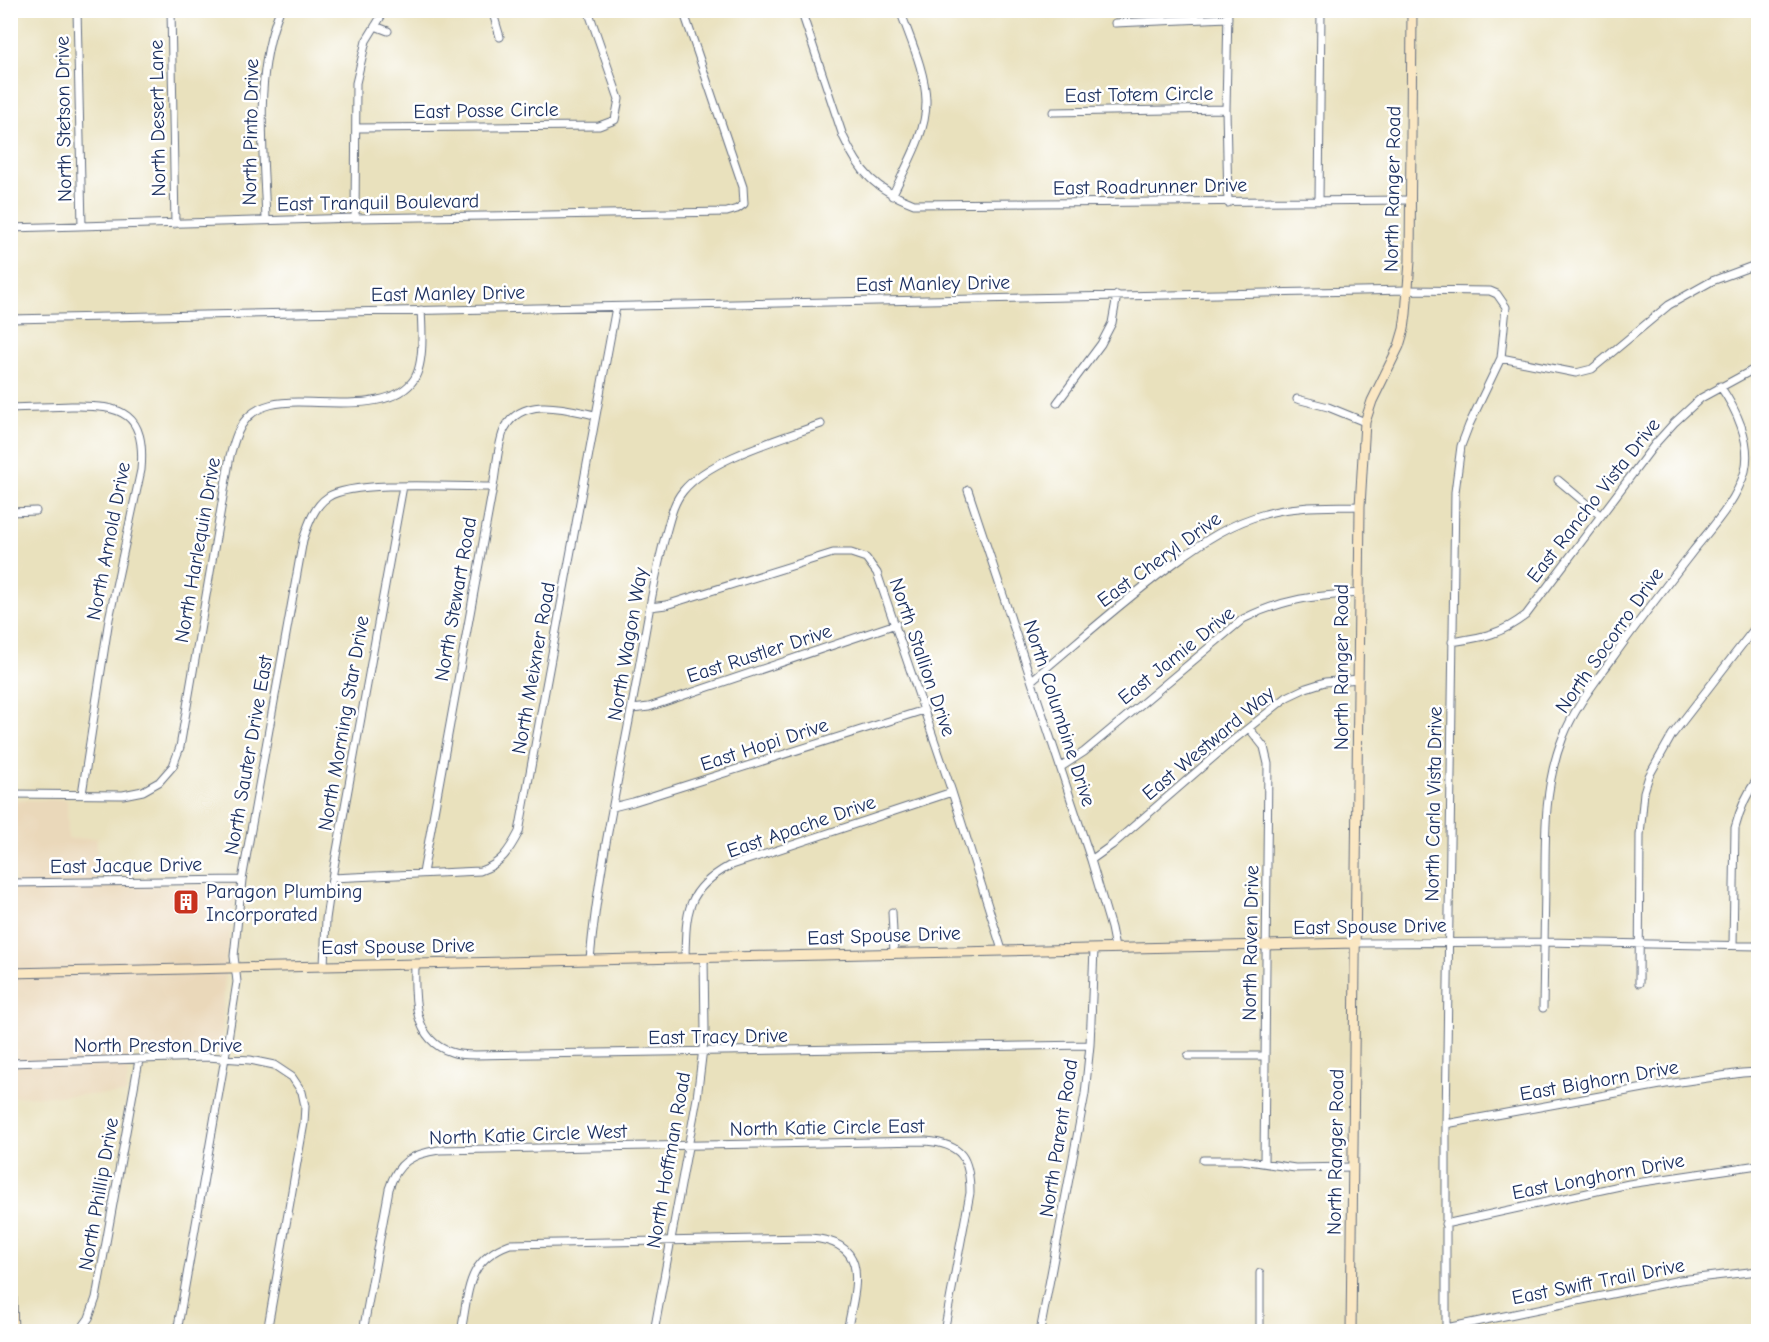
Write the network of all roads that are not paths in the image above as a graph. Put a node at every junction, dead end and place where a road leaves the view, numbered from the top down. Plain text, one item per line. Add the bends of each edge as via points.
1 (77, 10) edge
2 (171, 10) edge
3 (280, 10) edge
4 (385, 10) edge
5 (492, 10) edge
6 (588, 10) edge
7 (683, 10) edge
8 (801, 10) edge
9 (900, 10) edge
10 (1321, 10) edge
11 (1412, 10) edge
12 (1228, 14) edge
13 (1115, 23) dead end
14 (375, 26) junction
15 (388, 32) dead end
16 (500, 37) dead end
17 (1226, 109) junction
18 (1053, 112) dead end
19 (356, 129) junction
20 (892, 196) junction
21 (1319, 200) junction
22 (1410, 200) junction
23 (1228, 203) junction
24 (355, 218) junction
25 (266, 220) junction
26 (175, 224) junction
27 (82, 226) junction
28 (10, 228) edge
29 (1758, 264) edge
30 (1408, 290) junction
31 (1116, 295) junction
32 (616, 307) junction
33 (421, 310) junction
34 (10, 319) edge
35 (1501, 358) junction
36 (1758, 367) edge
37 (1720, 386) junction
38 (1297, 399) dead end
39 (1057, 403) dead end
40 (10, 408) edge
41 (595, 415) junction
42 (1365, 422) junction
43 (821, 424) dead end
44 (1558, 480) dead end
45 (403, 486) junction
46 (493, 487) junction
47 (968, 490) dead end
48 (1360, 506) junction
49 (36, 511) dead end
50 (10, 512) edge
51 (1601, 516) junction
52 (1360, 594) junction
53 (650, 607) junction
54 (896, 624) junction
55 (1758, 624) edge
56 (1452, 642) junction
57 (1359, 679) junction
58 (1032, 680) junction
59 (632, 709) junction
60 (924, 710) junction
61 (1249, 728) junction
62 (1061, 767) junction
63 (1758, 778) edge
64 (952, 792) junction
65 (10, 794) edge
66 (82, 794) junction
67 (613, 807) junction
68 (1091, 860) junction
69 (423, 873) junction
70 (332, 878) junction
71 (242, 880) junction
72 (10, 883) edge
73 (892, 912) dead end
74 (1448, 942) junction
75 (1544, 942) junction
76 (1356, 943) junction
77 (1638, 943) junction
78 (1733, 945) junction
79 (1267, 946) junction
80 (1758, 946) edge
81 (1114, 948) junction
82 (1094, 949) junction
83 (1002, 950) junction
84 (894, 953) junction
85 (685, 957) junction
86 (704, 957) junction
87 (590, 959) junction
88 (415, 964) junction
89 (324, 966) junction
90 (235, 968) junction
91 (10, 974) edge
92 (1639, 983) dead end
93 (1543, 1008) dead end
94 (1090, 1045) junction
95 (703, 1053) junction
96 (1188, 1056) dead end
97 (1265, 1056) junction
98 (225, 1058) junction
99 (139, 1060) junction
100 (10, 1063) edge
101 (1758, 1072) edge
102 (1446, 1124) junction
103 (688, 1145) junction
104 (1203, 1160) dead end
105 (1264, 1163) junction
106 (1758, 1165) edge
107 (1353, 1167) junction
108 (1445, 1224) junction
109 (671, 1241) junction
110 (10, 1242) edge
111 (1758, 1271) edge
112 (1260, 1273) dead end
113 (1446, 1330) edge
114 (13, 1332) edge
115 (79, 1332) edge
116 (177, 1332) edge
117 (267, 1332) edge
118 (363, 1332) edge
119 (461, 1332) edge
120 (654, 1332) edge
121 (847, 1332) edge
122 (944, 1332) edge
123 (1040, 1332) edge
124 (1260, 1332) edge
125 (1351, 1332) edge

1 - 27 street, North Stetson Drive
2 - 26 street, North Desert Lane
3 - 25 street, North Pinto Drive via 268,46 263,83
4 - 14 street
5 - 16 street
6 - 19 street, East Posse Circle via 619,99 615,120 599,126
7 - 24 street, East Tranquil Boulevard via 743,187 744,204 737,209
8 - 20 street via 851,154 873,183
9 - 20 street via 923,77 926,100 921,131
10 - 21 street
11 - 22 street, North Ranger Road
12 - 13 street
12 - 17 street
14 - 15 street
14 - 19 street via 366,41 356,83
17 - 18 street, East Totem Circle
17 - 23 street
19 - 24 street
20 - 23 street, East Roadrunner Drive via 914,204 938,205
21 - 22 street, East Roadrunner Drive
21 - 23 street, East Roadrunner Drive
22 - 30 street, North Ranger Road
24 - 25 street, East Tranquil Boulevard
25 - 26 street, East Tranquil Boulevard
26 - 27 street, East Tranquil Boulevard
27 - 28 street, East Tranquil Boulevard
29 - 35 street via 1712,281 1669,305 1592,369 1576,373
30 - 31 street, East Manley Drive
30 - 35 street, East Manley Drive via 1497,294 1506,307
30 - 42 street, North Ranger Road via 1399,346
31 - 32 street, East Manley Drive
31 - 39 street via 1112,323 1101,344
32 - 33 street, East Manley Drive
32 - 41 street, North Meixner Road
33 - 34 street, East Manley Drive
33 - 66 street, North Harlequin Drive via 420,361 414,381 400,393 378,401 267,405 248,417 238,431 230,456 180,747 173,766 159,782 143,791 123,795
35 - 56 street, North Carla Vista Drive via 1469,425 1458,462
36 - 37 street, East Rancho Vista Drive
37 - 51 street, East Rancho Vista Drive via 1674,423
37 - 75 street, North Socorro Drive via 1741,425 1745,470 1720,516 1580,703 1563,737 1551,775 1545,822
38 - 42 street
40 - 66 street, North Arnold Drive via 102,406 121,411 140,435 143,450 109,619
41 - 46 street, North Stewart Road via 543,407 517,416 506,427
41 - 69 street, North Meixner Road via 519,832 493,867
42 - 48 street, North Ranger Road
43 - 53 street, North Wagon Way via 726,460 682,492 660,555
44 - 51 street
45 - 46 street, North Sauter Drive East
45 - 70 street, North Morning Star Drive
45 - 71 street, North Sauter Drive East via 362,488 328,497 308,522
46 - 69 street, North Stewart Road
47 - 58 street, North Columbine Drive
48 - 52 street, North Ranger Road
48 - 58 street, East Cheryl Drive via 1265,513 1213,535 1137,590
49 - 50 street
51 - 56 street, East Rancho Vista Drive via 1526,615 1487,637
52 - 57 street, North Ranger Road
52 - 62 street, East Jamie Drive via 1296,599 1243,619
53 - 54 street, North Stallion Drive via 833,553 851,553 866,558 877,573
53 - 59 street, North Wagon Way
54 - 59 street, East Rustler Drive via 649,707
54 - 60 street, North Stallion Drive
55 - 77 street via 1672,735 1649,776 1640,835
56 - 74 street, North Carla Vista Drive
57 - 61 street, East Westward Way via 1306,688 1287,697
57 - 76 street, North Ranger Road
58 - 62 street, North Columbine Drive
59 - 67 street, North Wagon Way
60 - 64 street, North Stallion Drive
60 - 67 street, East Hopi Drive
61 - 68 street, East Westward Way
61 - 79 street, North Raven Drive via 1264,747 1268,764
62 - 68 street, North Columbine Drive
63 - 78 street via 1739,810 1735,828
64 - 83 street, North Stallion Drive
64 - 85 street, East Apache Drive via 729,866 713,875 691,904
65 - 66 street, North Harlequin Drive
67 - 87 street, North Wagon Way
68 - 81 street, North Columbine Drive
69 - 70 street, North Meixner Road
70 - 89 street, North Morning Star Drive
71 - 72 street, East Jacque Drive
71 - 90 street, North Sauter Drive East
73 - 84 street
74 - 75 street, East Spouse Drive
74 - 76 street, East Spouse Drive
74 - 102 street, North Carla Vista Drive
75 - 77 street, East Spouse Drive
75 - 93 street, North Socorro Drive
76 - 79 street, East Spouse Drive
76 - 107 street, North Ranger Road
77 - 78 street, East Spouse Drive
77 - 92 street
78 - 80 street, East Spouse Drive
79 - 81 street, East Spouse Drive
79 - 97 street, North Raven Drive
81 - 82 street, East Spouse Drive
82 - 83 street, East Spouse Drive
82 - 94 street, North Parent Road
83 - 84 street, East Spouse Drive
84 - 86 street, East Spouse Drive
85 - 86 street, East Spouse Drive
85 - 87 street, East Spouse Drive
86 - 95 street, North Hoffman Road
87 - 88 street, East Spouse Drive
88 - 89 street, East Spouse Drive
88 - 95 street, East Tracy Drive via 414,999 419,1019 425,1033 438,1046 453,1053
89 - 90 street, East Spouse Drive
90 - 91 street, East Spouse Drive
90 - 98 street, North Sauter Drive East via 237,982
94 - 95 street, East Tracy Drive
94 - 123 street, North Parent Road via 1085,1094
95 - 103 street, North Hoffman Road
96 - 97 street
97 - 105 street, North Raven Drive
98 - 99 street, North Preston Drive
98 - 116 street, North Sauter Drive East
98 - 117 street, North Preston Drive via 274,1065 292,1077 305,1106
99 - 100 street, North Preston Drive
99 - 115 street, North Phillip Drive via 96,1298
101 - 102 street, East Bighorn Drive via 1666,1084
102 - 108 street, North Carla Vista Drive
103 - 109 street, North Hoffman Road
103 - 118 street, North Katie Circle West via 439,1150 412,1157 393,1175 389,1189
103 - 122 street, North Katie Circle East via 926,1141 950,1145 967,1161 970,1193
104 - 105 street
105 - 107 street via 1295,1168
106 - 108 street, East Longhorn Drive via 1629,1184
107 - 125 street, North Ranger Road
108 - 113 street, North Carla Vista Drive
109 - 119 street via 510,1244 498,1249 485,1257 471,1276
109 - 120 street, North Hoffman Road
109 - 121 street via 810,1238 840,1245 850,1253 855,1266
110 - 114 street
111 - 113 street, East Swift Trail Drive via 1680,1280
112 - 124 street

